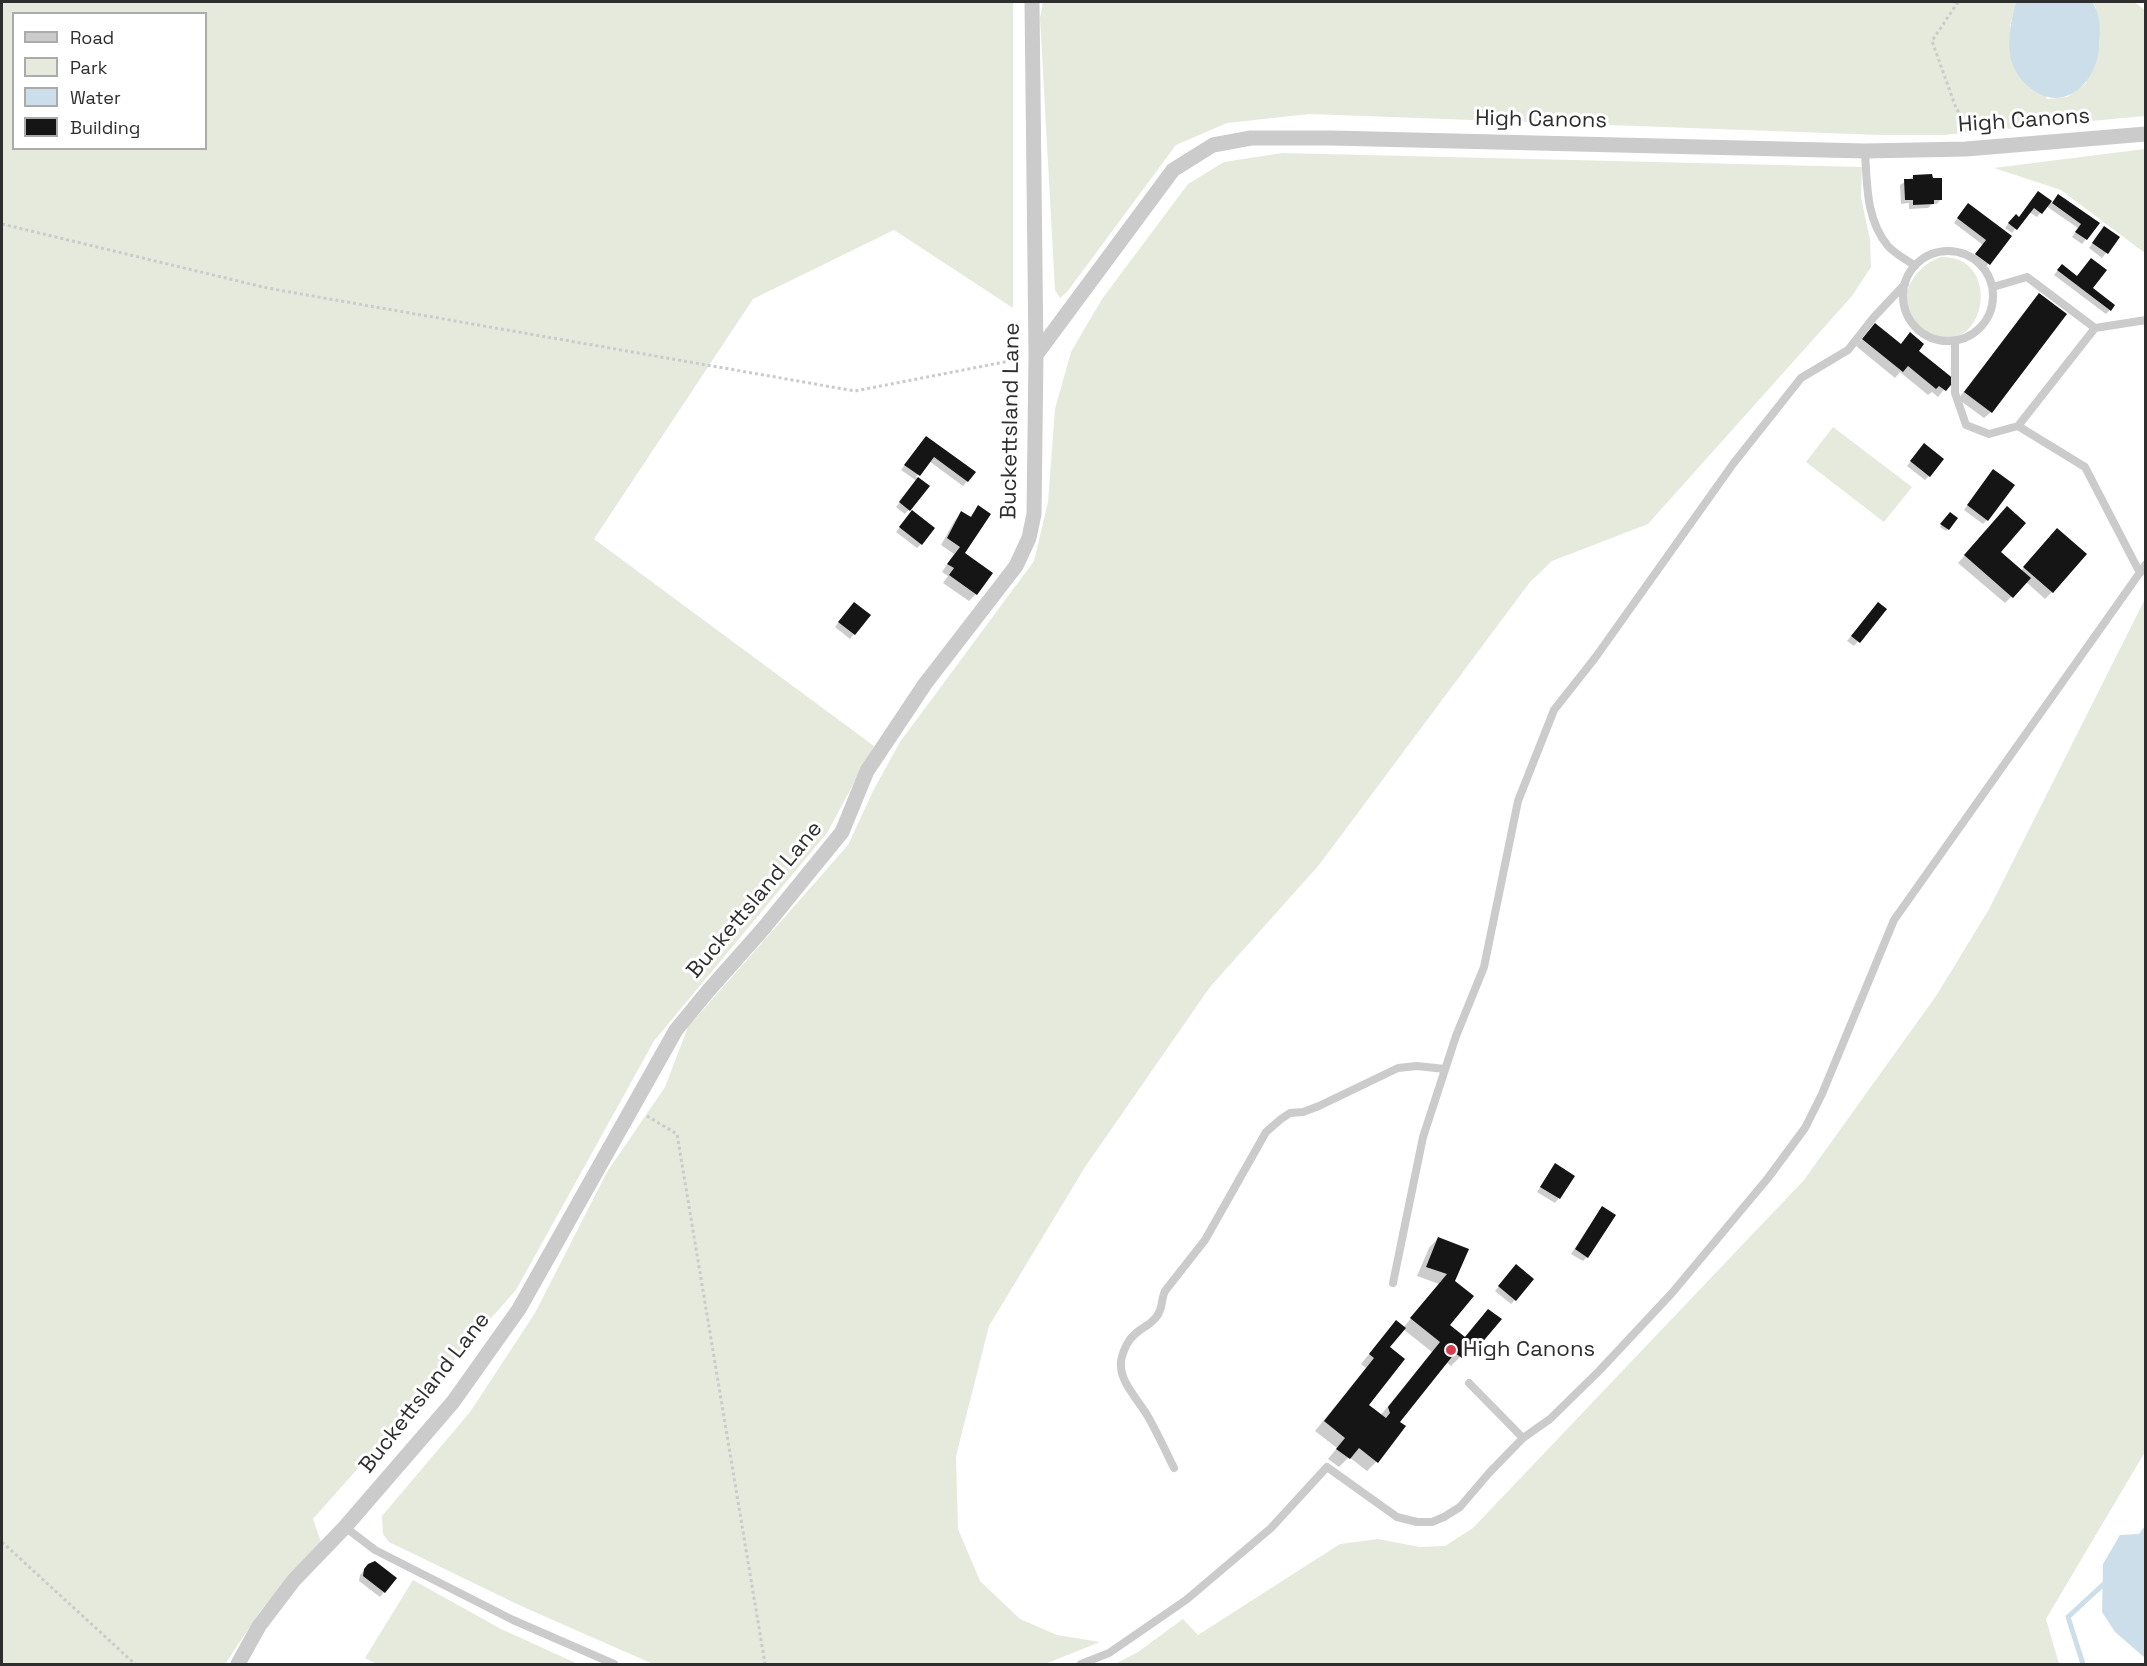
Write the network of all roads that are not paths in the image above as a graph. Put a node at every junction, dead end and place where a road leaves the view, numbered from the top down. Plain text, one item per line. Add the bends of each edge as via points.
1 (1032, 2) edge
2 (2145, 134) edge
3 (1865, 151) junction
4 (1915, 266) junction
5 (1905, 284) junction
6 (1993, 287) junction
7 (2145, 320) edge
8 (2095, 328) junction
9 (1955, 340) junction
10 (1036, 356) junction
11 (2018, 426) junction
12 (2145, 564) edge
13 (2139, 573) junction
14 (1445, 1069) junction
15 (1393, 1283) dead end
16 (1469, 1383) dead end
17 (1523, 1438) junction
18 (1174, 1468) dead end
19 (345, 1527) junction
20 (238, 1665) edge
21 (614, 1665) edge
22 (1081, 1665) edge

1 - 10 street, Buckettsland Lane
2 - 3 street, High Canons via 1981,147
3 - 4 lane via 1875,228 1890,248
3 - 10 street, High Canons via 1331,138 1251,138 1214,145 1173,170
4 - 5 lane
4 - 6 lane via 1923,258 1944,251 1965,254 1983,267
5 - 9 lane via 1902,295 1907,317 1921,333 1941,342
5 - 14 lane via 1848,350 1801,378 1733,464 1554,710 1518,801 1484,967
6 - 8 lane via 2027,277
6 - 9 lane via 1992,308 1982,327
7 - 8 lane
8 - 11 lane
9 - 11 lane via 1955,393 1966,425 1989,434
10 - 19 street, Buckettsland Lane via 1034,514 1029,538 1016,566 925,684 867,771 842,832 676,1030 519,1309 453,1402
11 - 13 lane via 2085,467
12 - 13 lane
13 - 17 lane via 1894,920 1805,1128 1672,1293 1558,1411
14 - 15 lane via 1423,1137
14 - 18 lane via 1398,1068 1319,1106 1290,1113 1266,1132 1205,1240 1165,1291 1159,1314 1137,1330 1123,1354 1120,1367 1124,1378
16 - 17 lane
17 - 22 lane via 1460,1508 1432,1522 1396,1517 1327,1467 1271,1528 1186,1600 1109,1653
19 - 20 street, Buckettsland Lane via 294,1580 259,1626
19 - 21 lane via 375,1550 513,1620

